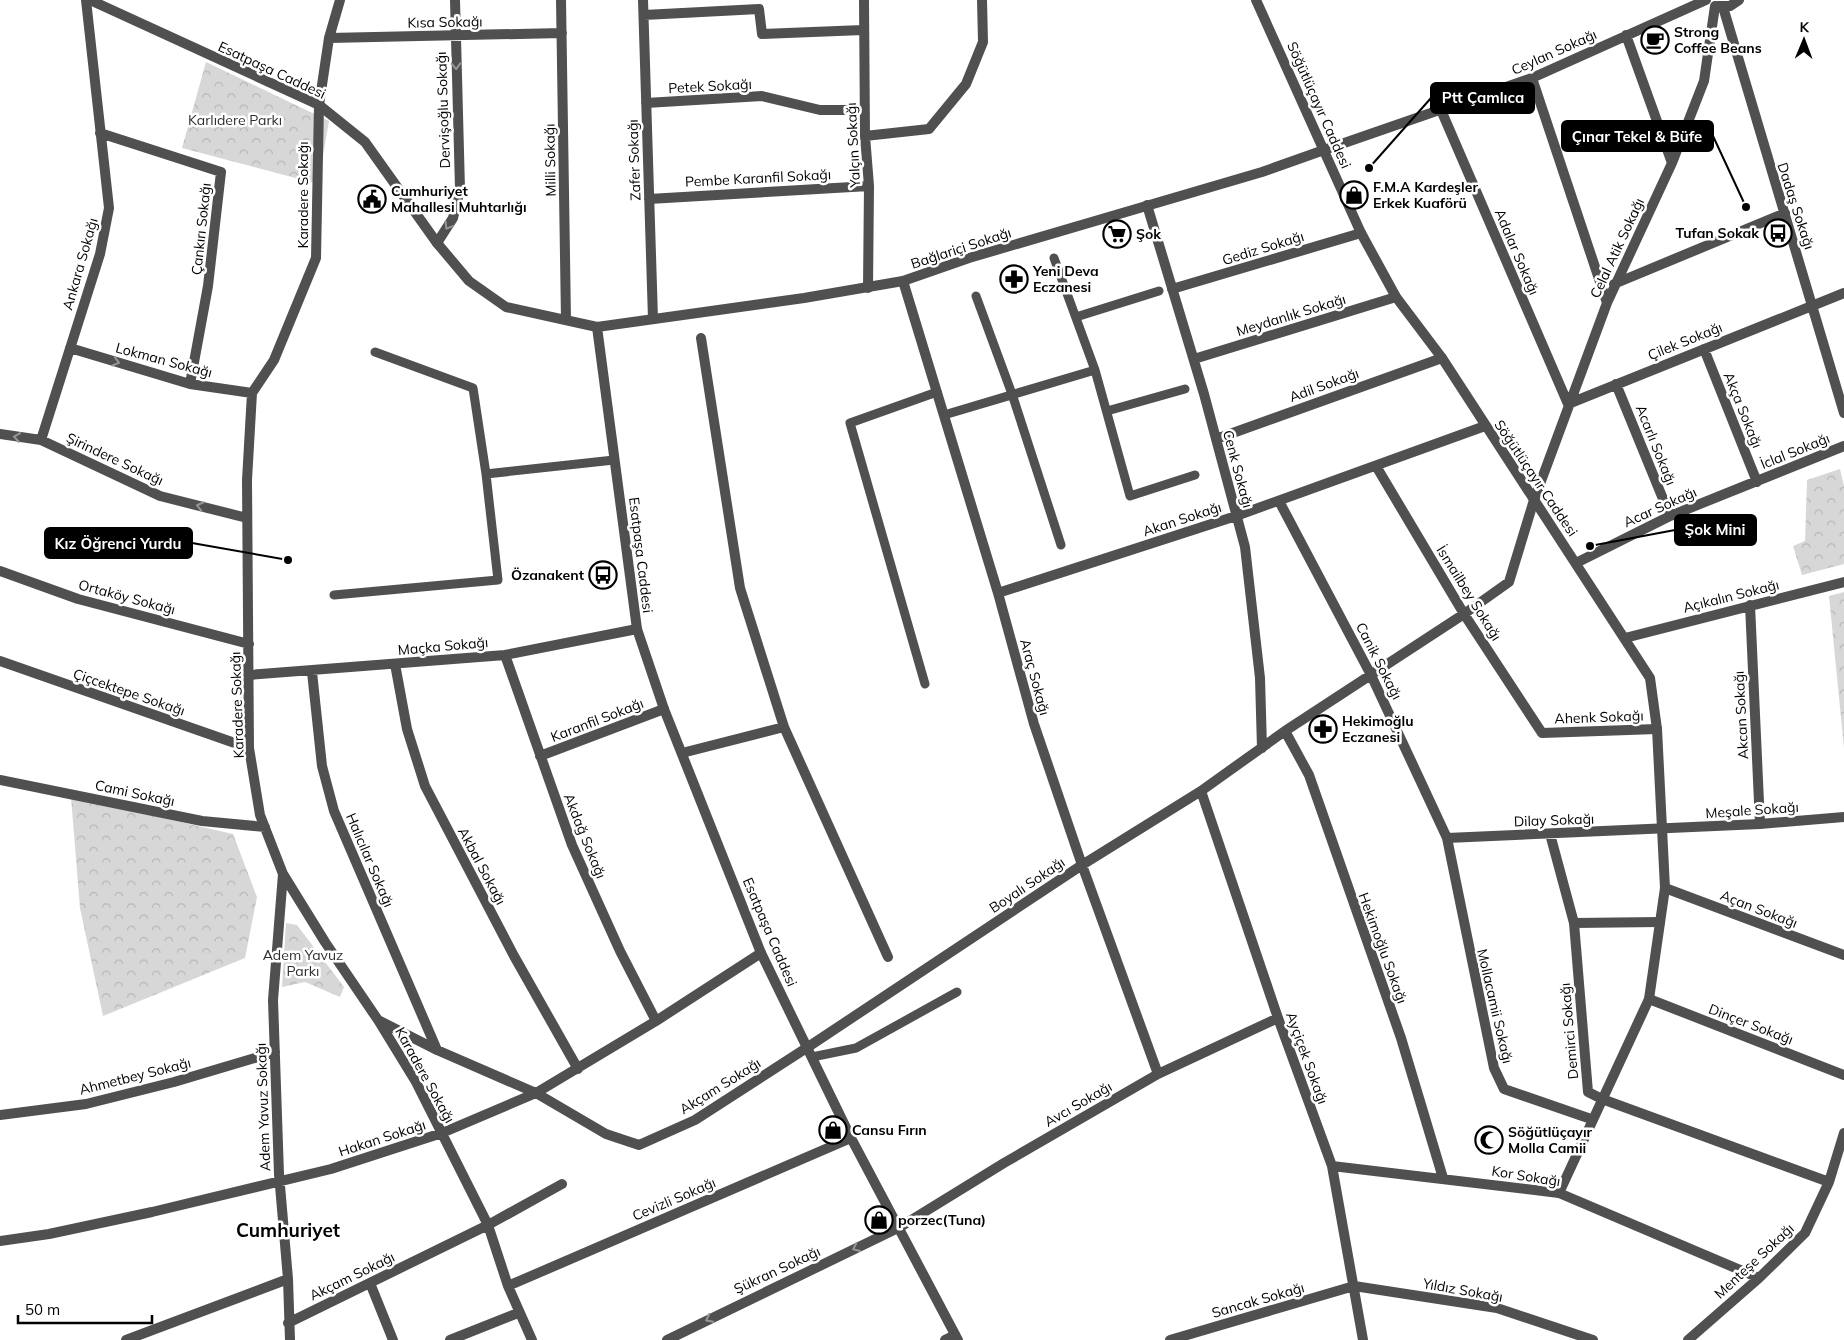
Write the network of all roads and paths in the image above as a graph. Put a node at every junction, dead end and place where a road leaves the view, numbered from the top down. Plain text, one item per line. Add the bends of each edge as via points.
1 (86, 0) edge
2 (90, 0) edge
3 (340, 0) edge
4 (456, 0) edge
5 (562, 0) edge
6 (643, 0) edge
7 (864, 0) edge
8 (982, 0) edge
9 (1256, 0) edge
10 (1739, 0) edge
11 (1713, 3) edge
12 (644, 15) junction
13 (863, 30) junction
14 (562, 33) junction
15 (1626, 35) junction
16 (455, 36) junction
17 (329, 38) junction
18 (1532, 78) junction
19 (646, 103) junction
20 (319, 105) junction
21 (864, 110) junction
22 (1441, 110) junction
23 (100, 133) junction
24 (865, 136) junction
25 (1324, 150) junction
26 (1672, 163) junction
27 (869, 186) junction
28 (649, 199) junction
29 (1147, 205) junction
30 (1785, 213) junction
31 (1361, 233) junction
32 (436, 243) junction
33 (1054, 258) dead end
34 (903, 282) junction
35 (1614, 284) junction
36 (868, 288) junction
37 (1172, 289) junction
38 (1159, 291) dead end
39 (1844, 293) edge
40 (976, 296) dead end
41 (1396, 297) junction
42 (1607, 303) junction
43 (1813, 305) junction
44 (1076, 316) junction
45 (653, 319) junction
46 (566, 320) junction
47 (597, 327) junction
48 (701, 338) dead end
49 (70, 348) junction
50 (1704, 349) junction
51 (375, 352) dead end
52 (1442, 358) junction
53 (1194, 359) junction
54 (1095, 370) junction
55 (190, 384) junction
56 (1616, 384) junction
57 (1185, 389) dead end
58 (937, 392) junction
59 (252, 393) junction
60 (1012, 394) junction
61 (1568, 404) junction
62 (1107, 411) junction
63 (1844, 413) edge
64 (944, 415) junction
65 (1485, 426) junction
66 (0, 434) edge
67 (1216, 439) junction
68 (41, 440) junction
69 (1844, 446) edge
70 (614, 460) junction
71 (1376, 466) junction
72 (486, 474) junction
73 (1195, 474) dead end
74 (1757, 482) junction
75 (1534, 500) junction
76 (1279, 501) junction
77 (1236, 516) junction
78 (1670, 516) junction
79 (247, 518) junction
80 (1061, 545) dead end
81 (1576, 563) junction
82 (0, 571) edge
83 (1844, 582) edge
84 (998, 593) junction
85 (334, 596) dead end
86 (1750, 605) junction
87 (1464, 614) junction
88 (637, 629) junction
89 (1625, 638) junction
90 (249, 644) junction
91 (505, 654) junction
92 (0, 661) edge
93 (395, 664) junction
94 (312, 672) junction
95 (249, 675) junction
96 (1371, 675) junction
97 (925, 684) dead end
98 (664, 709) junction
99 (784, 726) junction
100 (1657, 729) junction
101 (1285, 731) junction
102 (1542, 733) joint
103 (249, 748) junction
104 (1262, 748) junction
105 (682, 753) junction
106 (540, 756) junction
107 (0, 780) edge
108 (1201, 790) junction
109 (1844, 818) edge
110 (1760, 824) junction
111 (265, 827) junction
112 (1662, 829) junction
113 (1550, 834) junction
114 (1447, 838) junction
115 (1082, 865) junction
116 (283, 874) junction
117 (1665, 888) junction
118 (1660, 922) junction
119 (1574, 923) junction
120 (761, 953) junction
121 (1844, 956) edge
122 (888, 957) dead end
123 (957, 992) dead end
124 (1649, 999) junction
125 (1278, 1018) junction
126 (378, 1020) junction
127 (656, 1022) junction
128 (437, 1050) junction
129 (275, 1052) junction
130 (810, 1052) junction
131 (578, 1069) junction
132 (1158, 1074) junction
133 (1844, 1075) edge
134 (536, 1093) junction
135 (1602, 1099) junction
136 (0, 1116) edge
137 (1591, 1119) junction
138 (442, 1133) junction
139 (1844, 1134) edge
140 (851, 1138) junction
141 (1332, 1166) junction
142 (1443, 1178) junction
143 (280, 1181) junction
144 (1829, 1182) junction
145 (562, 1184) dead end
146 (1559, 1193) junction
147 (488, 1225) junction
148 (900, 1227) junction
149 (0, 1241) edge
150 (1759, 1278) junction
151 (288, 1279) junction
152 (370, 1283) junction
153 (508, 1286) junction
154 (1354, 1286) junction
155 (518, 1313) junction
156 (288, 1323) junction
157 (952, 1339) edge
158 (128, 1340) edge
159 (290, 1340) edge
160 (393, 1340) edge
161 (450, 1340) edge
162 (532, 1340) edge
163 (667, 1340) edge
164 (1170, 1340) edge
165 (1363, 1340) edge
166 (1593, 1340) edge
167 (1688, 1340) edge

1 - 23 street, Ankara Sokağı
2 - 20 street, Esatpaşa Caddesi
3 - 17 street, Karadere Sokağı
4 - 16 street, Dervişoğlu Sokağı
5 - 14 street, Milli Sokağı
6 - 12 street, Zafer Sokağı
7 - 13 street, Yalçın Sokağı
8 - 24 street via 983,42 966,84 929,129
9 - 25 street, Söğütlüçayır Caddesi
10 - 11 street, Ceylan Sokağı
11 - 15 street, Ceylan Sokağı
11 - 26 street, Celal Atik Sokağı via 1704,81
11 - 30 street, Dadaş Sokağı
12 - 13 street via 759,9 762,34
12 - 19 street, Zafer Sokağı
13 - 21 street, Yalçın Sokağı
14 - 16 street, Kısa Sokağı
14 - 46 street, Milli Sokağı
15 - 18 street, Ceylan Sokağı
15 - 26 street
16 - 17 street, Kısa Sokağı
16 -> 32 street, Dervişoğlu Sokağı via 460,188 453,218
17 - 20 street, Karadere Sokağı
18 - 22 street, Ceylan Sokağı
18 - 42 street
19 - 21 street, Petek Sokağı via 762,96 820,110
19 - 28 street, Zafer Sokağı
20 - 32 street, Esatpaşa Caddesi via 366,142
20 - 59 street, Karadere Sokağı via 316,258 274,360
21 - 24 street, Yalçın Sokağı
22 - 25 street, Ceylan Sokağı
22 - 61 street, Adalar Sokağı
23 - 49 street, Ankara Sokağı via 109,208 100,254
23 - 55 street, Çankırı Sokağı via 221,172 208,286
24 - 27 street, Yalçın Sokağı
25 - 29 street, Bağlariçi Sokağı via 1262,172
25 - 31 street, Söğütlüçayır Caddesi
26 - 35 street, Celal Atik Sokağı
27 - 28 street, Pembe Karanfil Sokağı
27 - 36 street, Yalçın Sokağı
28 - 45 street, Zafer Sokağı
29 - 34 street, Bağlariçi Sokağı via 969,258
29 - 37 street, Cenk Sokağı
30 - 35 street
30 - 43 street, Dadaş Sokağı
31 - 37 street, Gediz Sokağı
31 - 41 street, Söğütlüçayır Caddesi
32 - 46 street, Esatpaşa Caddesi via 468,281 506,307
33 - 44 lane
34 - 36 street, Bağlariçi Sokağı
34 - 58 street, Araç Sokağı
35 - 42 street, Celal Atik Sokağı
36 - 45 street, Bağlariçi Sokağı
37 - 53 street, Cenk Sokağı
38 - 44 lane
39 - 43 street, Çilek Sokağı
40 - 60 lane
41 - 52 street, Söğütlüçayır Caddesi
41 - 53 street, Meydanlık Sokağı
42 - 61 street, Celal Atik Sokağı
43 - 50 street, Çilek Sokağı
43 - 63 street, Dadaş Sokağı
44 - 54 lane
45 - 47 street, Bağlariçi Sokağı
46 - 47 street, Esatpaşa Caddesi
47 - 70 street, Esatpaşa Caddesi
48 - 99 street via 740,588
49 -> 55 street, Lokman Sokağı
49 - 68 street, Ankara Sokağı
50 - 56 street, Çilek Sokağı
50 - 74 street, Akça Sokağı
51 - 72 lane via 473,388
52 - 65 street, Söğütlüçayır Caddesi
52 - 67 street, Adil Sokağı
53 - 67 street, Cenk Sokağı
54 - 60 lane
54 - 62 lane
55 - 59 street, Lokman Sokağı
56 - 61 street, Çilek Sokağı
56 - 78 street, Acarlı Sokağı
57 - 62 lane
58 - 64 street, Araç Sokağı
58 - 97 lane via 850,423
59 - 79 street, Karadere Sokağı
60 - 64 lane
60 - 80 lane
61 - 75 street, Celal Atik Sokağı
62 - 73 lane via 1130,496
64 - 84 street, Araç Sokağı
65 - 71 street, Akan Sokağı
65 - 75 street, Söğütlüçayır Caddesi
68 -> 66 street, Şirindere Sokağı
67 - 77 street, Cenk Sokağı
79 -> 68 street, Şirindere Sokağı via 160,496
69 - 74 street, İclal Sokağı
70 - 72 lane
70 - 88 street, Esatpaşa Caddesi
71 - 76 street, Akan Sokağı
71 - 87 street, İsmailbey Sokağı
72 - 85 lane via 498,580
74 - 78 street, Acar Sokağı
75 - 81 street, Söğütlüçayır Caddesi
75 - 87 street via 1508,582
76 - 77 street, Akan Sokağı
76 - 96 street, Canik Sokağı
77 - 84 street, Akan Sokağı
77 - 104 street, Cenk Sokağı via 1245,547 1259,669
78 - 81 street, Acar Sokağı
79 - 90 street, Karadere Sokağı
81 - 89 street, Söğütlüçayır Caddesi
82 - 90 street, Ortaköy Sokağı via 78,599
83 - 86 street, Açıkalın Sokağı
84 - 115 street, Araç Sokağı via 1034,724
86 - 89 street, Açıkalın Sokağı
86 - 110 street, Akcan Sokağı
87 - 96 street
87 - 102 street, İsmailbey Sokağı
88 - 91 street, Maçka Sokağı
88 - 98 street, Esatpaşa Caddesi
89 - 100 street, Söğütlüçayır Caddesi via 1650,678
90 - 95 street, Karadere Sokağı
91 - 93 street, Maçka Sokağı
91 - 106 street, Akdağ Sokağı
92 - 103 street, Çiçcektepe Sokağı
93 - 94 street, Maçka Sokağı
93 - 131 street, Akbal Sokağı via 407,729 425,786 514,956
94 - 95 street, Maçka Sokağı
94 - 128 street, Halıcılar Sokağı via 322,766 334,811
95 - 103 street, Karadere Sokağı
96 - 101 street
96 - 114 street, Canik Sokağı
98 - 105 street, Esatpaşa Caddesi
98 - 106 street, Karanfil Sokağı
99 - 105 street
99 - 122 street
100 - 102 street, Ahenk Sokağı
100 - 112 street, Söğütlüçayır Caddesi
101 - 104 street
101 - 142 street, Hekimoğlu Sokağı via 1309,775 1400,1038
103 - 111 street, Karadere Sokağı via 260,815
104 - 108 street, Boyalı Sokağı
105 - 120 street, Esatpaşa Caddesi
106 - 127 street, Akdağ Sokağı via 572,844
107 - 111 street, Cami Sokağı via 202,821
108 - 115 street, Boyalı Sokağı
108 - 125 street, Ayçiçek Sokağı
109 - 110 street, Meşale Sokağı
110 - 112 street, Meşale Sokağı
111 - 116 street, Karadere Sokağı
112 - 113 street, Dilay Sokağı
112 - 117 street, Söğütlüçayır Caddesi
113 - 114 street, Dilay Sokağı
113 - 119 street, Demirci Sokağı
114 - 137 street, Mollacamii Sokağı via 1494,1068 1504,1088
115 - 130 street, Boyalı Sokağı
115 - 132 street, Araç Sokağı
116 - 126 street, Karadere Sokağı via 324,942
116 - 129 street, Adem Yavuz Sokağı via 273,1000
117 - 118 street, Söğütlüçayır Caddesi
117 - 121 street, Açan Sokağı
118 - 119 street
118 - 124 street, Söğütlüçayır Caddesi
119 - 135 street, Demirci Sokağı via 1588,1092
120 - 127 street, Hakan Sokağı
120 - 130 street, Esatpaşa Caddesi
123 - 130 lane via 856,1048
124 - 133 street, Dinçer Sokağı
124 - 135 street, Söğütlüçayır Caddesi
125 - 132 street, Avcı Sokağı
125 - 141 street, Ayçiçek Sokağı
126 - 128 street
126 - 138 street, Karadere Sokağı via 416,1082
127 - 131 street, Hakan Sokağı
128 - 134 street
129 - 136 street, Ahmetbey Sokağı via 86,1104
129 - 143 street, Adem Yavuz Sokağı
130 - 134 street, Akçam Sokağı via 695,1120 639,1145 606,1134
130 - 140 street, Esatpaşa Caddesi
131 - 134 street, Hakan Sokağı
132 - 148 street, Avcı Sokağı
134 - 138 street, Hakan Sokağı
135 - 137 street, Söğütlüçayır Caddesi
135 - 144 street, Demirci Sokağı
137 - 146 street, Söğütlüçayır Caddesi
138 - 143 street, Hakan Sokağı via 331,1169
138 - 147 street, Karadere Sokağı
139 - 144 street, Menteşe Sokağı
140 - 148 street, Esatpaşa Caddesi
140 - 153 street, Cevizli Sokağı
141 - 142 street, Kor Sokağı
141 - 154 street, Ayçiçek Sokağı
142 - 146 street, Kor Sokağı
143 - 149 street, Hakan Sokağı via 58,1232
143 - 151 street, Adem Yavuz Sokağı
144 - 150 street, Menteşe Sokağı via 1805,1233
145 - 147 street, Akçam Sokağı
146 - 150 street, Kor Sokağı
147 - 152 street, Akçam Sokağı
147 - 153 street, Karadere Sokağı
148 - 157 street, Esatpaşa Caddesi
148 -> 163 street, Şükran Sokağı
150 - 167 street, Menteşe Sokağı
151 - 156 street, Adem Yavuz Sokağı
151 - 158 street
152 - 156 street, Akçam Sokağı
152 - 160 street
153 - 155 street, Karadere Sokağı
154 - 164 street, Sancak Sokağı
154 - 165 street, Ayçiçek Sokağı
154 - 166 street, Yıldız Sokağı via 1496,1308
155 - 161 street
155 - 162 street, Karadere Sokağı
156 - 159 street, Adem Yavuz Sokağı

